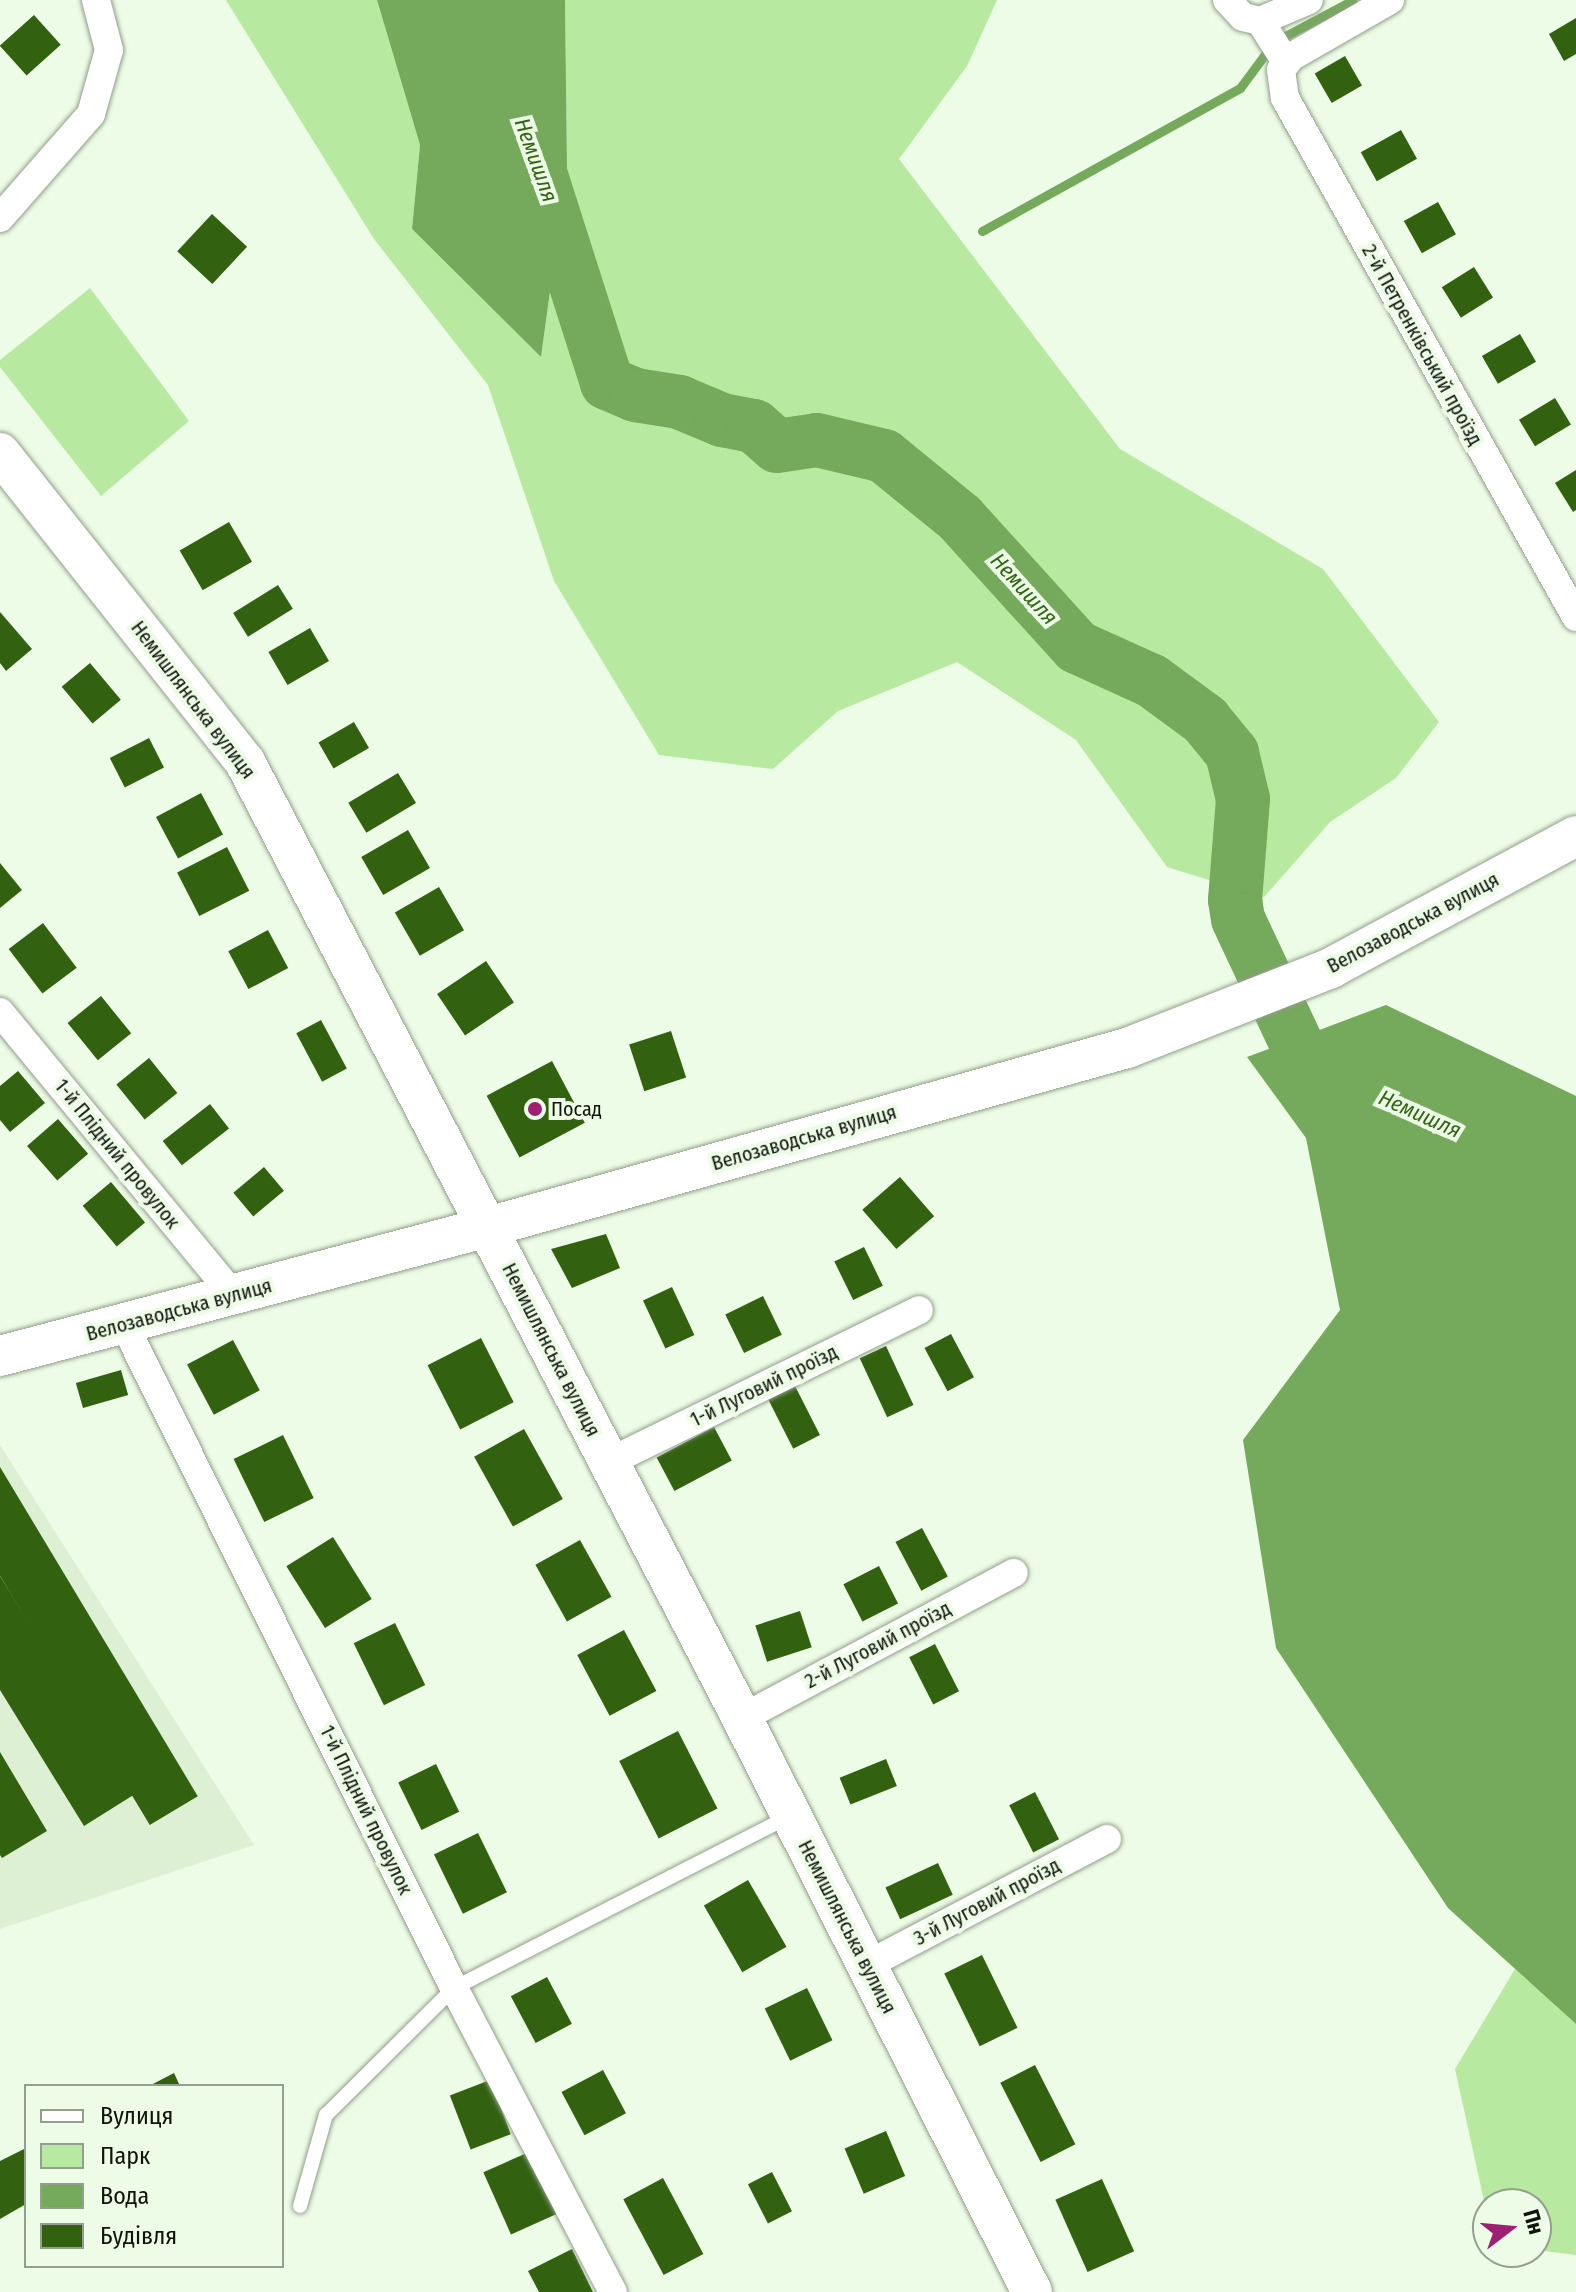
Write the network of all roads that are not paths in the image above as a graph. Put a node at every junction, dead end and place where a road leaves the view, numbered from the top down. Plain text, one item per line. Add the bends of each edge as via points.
1 (96, 0) edge
2 (1227, 0) edge
3 (1309, 0) edge
4 (1390, 0) edge
5 (1271, 43) junction
6 (0, 218) edge
7 (0, 453) edge
8 (1576, 617) edge
9 (1576, 836) edge
10 (0, 1012) edge
11 (488, 1227) junction
12 (234, 1296) junction
13 (919, 1310) dead end
14 (124, 1324) junction
15 (0, 1356) edge
16 (609, 1462) junction
17 (1014, 1573) dead end
18 (742, 1718) junction
19 (791, 1816) junction
20 (1107, 1839) dead end
21 (867, 1965) junction
22 (454, 1988) junction
23 (300, 2206) dead end
24 (613, 2292) edge
25 (1032, 2292) edge

1 - 6 street via 109,50 91,114
2 - 5 street
3 - 5 street
4 - 5 street via 1308,45
5 - 8 street, 2-й Петренківський проїзд via 1288,107
7 - 11 street, Немишлянська вулиця via 245,762
9 - 11 street, Велозаводська вулиця via 1331,968 1191,1024 1112,1052
10 - 12 street, 1-й Плідний провулок
11 - 12 street, Велозаводська вулиця
11 - 16 street, Немишлянська вулиця
12 - 14 street, Велозаводська вулиця
13 - 16 street, 1-й Луговий проїзд
14 - 15 street, Велозаводська вулиця
14 - 22 street, 1-й Плідний провулок
16 - 18 street, Немишлянська вулиця
17 - 18 street, 2-й Луговий проїзд
18 - 19 street, Немишлянська вулиця
19 - 21 street, Немишлянська вулиця
19 - 22 lane
20 - 21 street, 3-й Луговий проїзд
21 - 25 street, Немишлянська вулиця
22 - 23 lane via 326,2115
22 - 24 street, 1-й Плідний провулок

